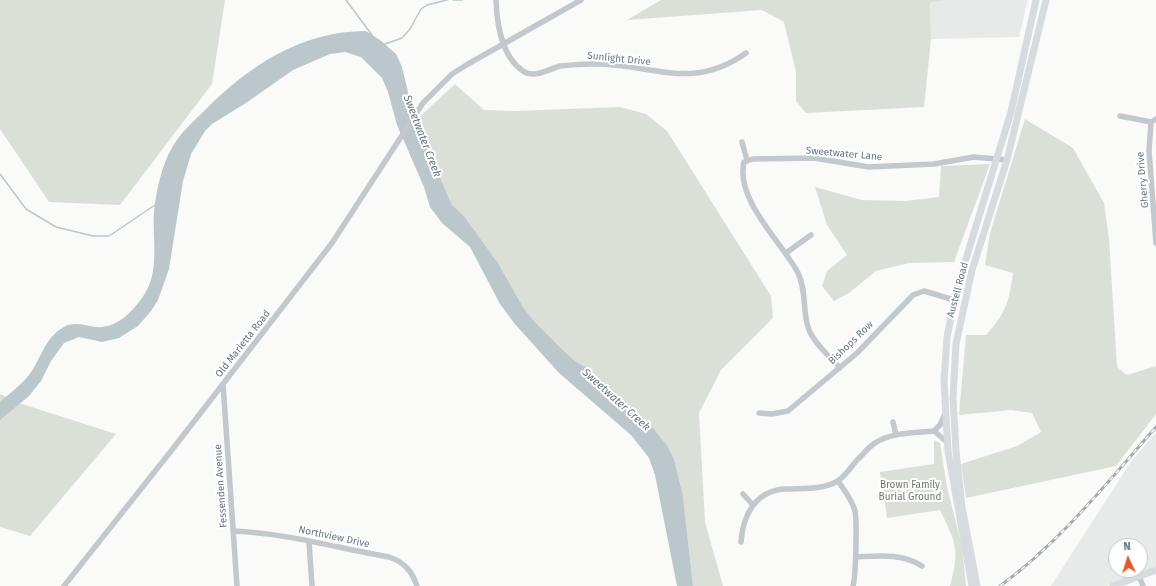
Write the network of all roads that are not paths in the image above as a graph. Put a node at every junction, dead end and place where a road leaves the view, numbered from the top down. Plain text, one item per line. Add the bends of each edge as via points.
1 (496, 0) edge
2 (581, 0) edge
3 (1036, 0) edge
4 (1046, 0) edge
5 (502, 43) junction
6 (746, 53) dead end
7 (1120, 116) dead end
8 (1154, 121) edge
9 (742, 142) dead end
10 (997, 159) junction
11 (746, 160) junction
12 (1008, 160) junction
13 (1155, 195) edge
14 (811, 235) dead end
15 (1156, 243) edge
16 (786, 253) junction
17 (954, 300) junction
18 (840, 368) junction
19 (223, 384) junction
20 (760, 413) dead end
21 (945, 414) junction
22 (893, 422) dead end
23 (934, 431) junction
24 (896, 435) junction
25 (947, 442) junction
26 (838, 481) junction
27 (743, 494) dead end
28 (753, 505) junction
29 (233, 531) junction
30 (309, 541) junction
31 (741, 542) dead end
32 (856, 557) junction
33 (922, 566) dead end
34 (973, 576) junction
35 (1134, 578) edge
36 (64, 586) edge
37 (237, 586) edge
38 (312, 586) edge
39 (417, 586) edge
40 (853, 586) edge
41 (972, 586) edge
42 (977, 586) edge
43 (1113, 586) edge

1 - 5 street
2 - 5 street, Old Marietta Road
3 - 10 main road, Austell Road via 1011,112
4 - 12 main road, Austell Road
5 - 6 street, Sunlight Drive via 522,71 532,74 562,66 592,64 671,74 695,74 726,65
5 - 19 street, Old Marietta Road via 452,74 423,104 332,243
7 - 8 street
8 - 13 street, Gherry Drive via 1149,151
9 - 11 street
10 - 11 street, Sweetwater Lane via 974,157 934,164 870,167 814,158
10 - 12 street, Sweetwater Lane
10 - 17 main road, Austell Road
11 - 16 street via 743,166 750,199 757,214
12 - 34 main road, Austell Road via 972,270 961,318 954,371 958,483
13 - 15 street, Gherry Drive
14 - 16 street
16 - 18 street via 803,285 808,329
17 - 18 street, Bishops Row via 924,291 912,295
17 - 21 main road, Austell Road via 945,359
18 - 20 street, Bishops Row via 788,411
19 - 29 street, Fessenden Avenue
19 - 36 street, Old Marietta Road
21 - 23 street
21 - 25 main road, Austell Road
22 - 24 street
23 - 24 street
23 - 25 street
24 - 26 street via 875,443
25 - 34 main road, Austell Road via 957,508
26 - 28 street via 809,489 784,489 772,492
26 - 32 street via 848,494 856,513
27 - 28 street
28 - 31 street via 744,522
29 - 30 street, Northview Drive via 258,532
29 - 37 street, Fessenden Avenue
30 - 38 street
30 - 39 street, Northview Drive via 397,560 409,569
32 - 33 street via 895,556
32 - 40 street
34 - 41 main road, Austell Road
34 - 42 main road, Austell Road
35 - 43 main road

